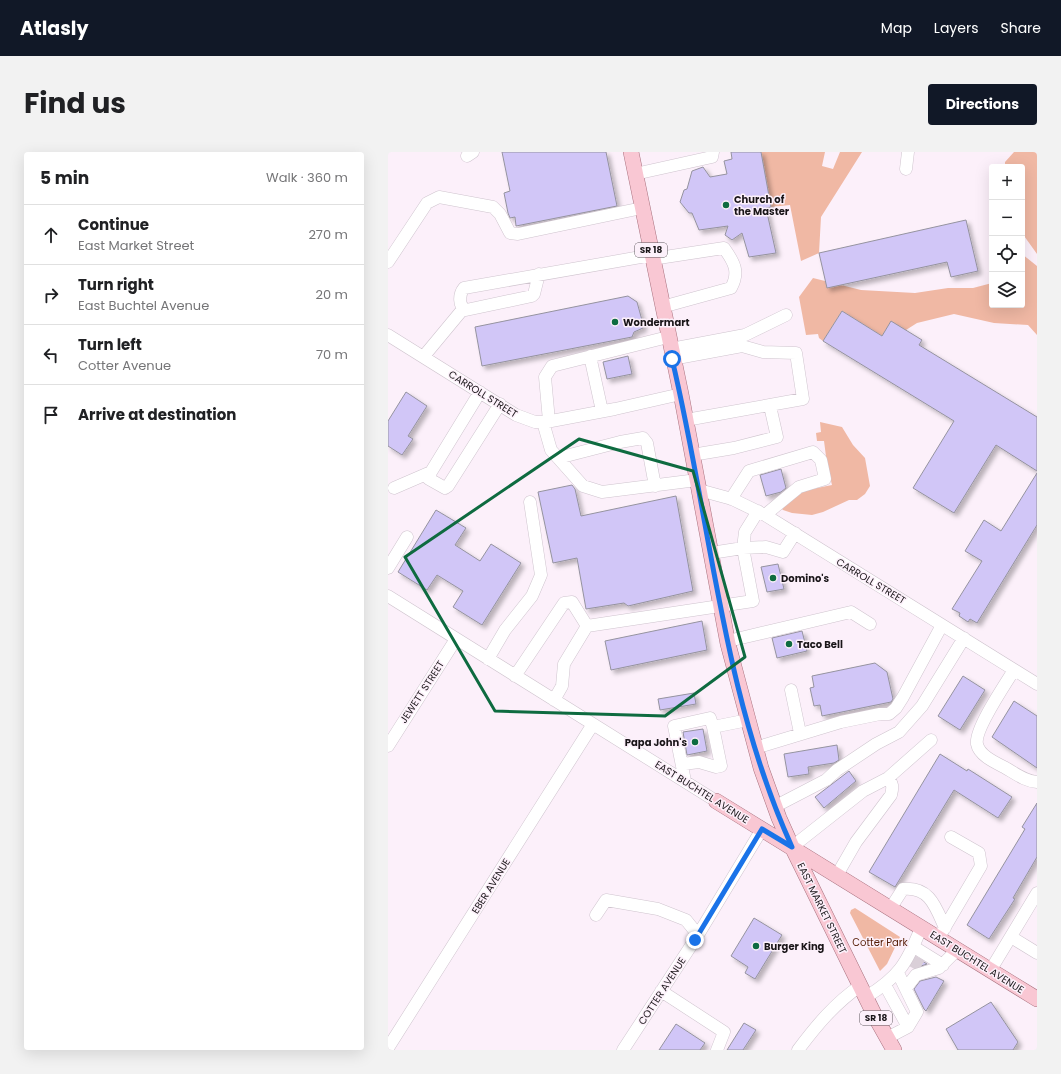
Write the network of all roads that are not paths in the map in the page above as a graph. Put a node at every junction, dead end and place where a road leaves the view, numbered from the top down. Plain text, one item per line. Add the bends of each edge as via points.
1 (631, 152) edge
2 (713, 152) edge
3 (908, 152) edge
4 (906, 169) dead end
5 (635, 174) junction
6 (642, 208) junction
7 (652, 257) junction
8 (388, 262) edge
9 (539, 274) junction
10 (662, 307) junction
11 (463, 309) junction
12 (786, 315) dead end
13 (388, 335) edge
14 (670, 348) junction
15 (424, 356) junction
16 (590, 356) junction
17 (480, 392) junction
18 (680, 394) junction
19 (500, 404) junction
20 (770, 406) junction
21 (602, 411) junction
22 (686, 420) junction
23 (546, 421) junction
24 (692, 455) junction
25 (558, 458) junction
26 (431, 472) junction
27 (698, 485) junction
28 (655, 486) junction
29 (390, 490) edge
30 (731, 499) junction
31 (530, 502) dead end
32 (762, 513) junction
33 (795, 534) junction
34 (407, 537) dead end
35 (743, 548) junction
36 (711, 553) junction
37 (388, 568) edge
38 (388, 596) edge
39 (721, 605) junction
40 (870, 624) dead end
41 (942, 625) junction
42 (587, 626) junction
43 (964, 638) junction
44 (456, 639) junction
45 (728, 641) junction
46 (488, 659) junction
47 (1014, 670) junction
48 (515, 676) junction
49 (1037, 684) edge
50 (791, 690) dead end
51 (554, 700) junction
52 (748, 720) junction
53 (710, 723) junction
54 (593, 724) junction
55 (800, 733) junction
56 (931, 740) dead end
57 (388, 746) edge
58 (756, 748) junction
59 (683, 764) junction
60 (888, 778) junction
61 (685, 781) junction
62 (1037, 782) edge
63 (716, 801) joint
64 (774, 807) junction
65 (762, 829) junction
66 (951, 837) dead end
67 (792, 847) junction
68 (837, 875) junction
69 (1037, 893) edge
70 (890, 909) junction
71 (596, 915) dead end
72 (921, 928) junction
73 (942, 933) junction
74 (698, 935) junction
75 (1011, 937) junction
76 (914, 947) junction
77 (957, 950) junction
78 (1037, 953) edge
79 (943, 965) junction
80 (990, 971) junction
81 (898, 973) junction
82 (885, 985) junction
83 (906, 988) junction
84 (661, 991) junction
85 (863, 991) junction
86 (1037, 999) edge
87 (908, 1027) junction
88 (891, 1044) edge
89 (388, 1048) edge
90 (623, 1050) edge
91 (717, 1050) edge
92 (798, 1050) edge

1 - 5 main road, EAST MARKET STREET / SR 18
2 - 5 street via 712,157
3 - 4 street
5 - 6 main road, EAST MARKET STREET / SR 18
6 - 7 main road, EAST MARKET STREET / SR 18
6 - 8 street via 518,234 510,233 500,214 492,207 439,197 427,203
7 - 9 street
7 - 10 main road, EAST MARKET STREET / SR 18
7 - 10 street via 724,248 734,262 735,280 731,288
9 - 11 street via 532,296
9 - 11 street via 464,288 460,303
10 - 14 main road, EAST MARKET STREET / SR 18
11 - 15 street
12 - 14 street via 745,335
13 - 15 street, CARROLL STREET
14 - 16 street
14 - 18 main road, EAST MARKET STREET / SR 18
14 - 20 street via 742,346 763,352 796,353 803,399
15 - 17 street, CARROLL STREET
16 - 21 street
16 - 23 street via 552,366 545,377
17 - 19 street, CARROLL STREET
17 - 26 street
18 - 21 street, CARROLL STREET
18 - 22 main road, EAST MARKET STREET / SR 18
19 - 23 street, CARROLL STREET via 525,419 535,422
19 - 26 street via 448,486 445,488 429,479
20 - 22 street
20 - 24 street via 777,437
21 - 23 street, CARROLL STREET
22 - 24 main road, EAST MARKET STREET / SR 18
23 - 25 street via 551,450
24 - 27 main road, EAST MARKET STREET / SR 18
25 - 28 street via 583,486 602,492
25 - 28 street via 643,438 647,442
26 - 29 street
27 - 28 street
27 - 30 street, CARROLL STREET
27 - 36 main road, EAST MARKET STREET / SR 18
30 - 32 street, CARROLL STREET
30 - 32 street via 749,471 813,452 821,460 825,480 799,487
31 - 46 street via 541,575 532,596 505,630
32 - 33 street, CARROLL STREET
32 - 35 street via 745,532
33 - 35 street via 783,552 766,547
33 - 41 street, CARROLL STREET
34 - 37 street
35 - 36 street
35 - 39 street via 752,602
36 - 39 main road, EAST MARKET STREET / SR 18
38 - 44 street, EAST BUCHTEL AVENUE
39 - 42 street
39 - 45 main road, EAST MARKET STREET / SR 18
40 - 45 street via 851,612
41 - 43 street, CARROLL STREET
41 - 55 street via 903,697 889,714 874,715
42 - 48 street via 572,602 564,603
42 - 51 street via 564,664 562,686
43 - 47 street, CARROLL STREET
43 - 64 street via 922,706 899,732 876,744 826,780
44 - 46 street, EAST BUCHTEL AVENUE
44 - 57 street, JEWETT STREET
45 - 52 main road, EAST MARKET STREET / SR 18
46 - 48 street, EAST BUCHTEL AVENUE
47 - 49 street, CARROLL STREET
47 - 62 street via 988,713 976,743 981,753 1001,766 1028,781
48 - 51 street, EAST BUCHTEL AVENUE
50 - 55 street
51 - 54 street, EAST BUCHTEL AVENUE
52 - 53 street
52 - 58 main road, EAST MARKET STREET / SR 18
53 - 59 street via 674,726 679,756
53 - 59 street via 721,766 699,762
54 - 61 street, EAST BUCHTEL AVENUE
54 - 89 street, EBER AVENUE
55 - 58 street
56 - 60 street
58 - 64 main road, EAST MARKET STREET / SR 18
59 - 61 street
60 - 67 street via 863,790
60 - 68 street via 892,783 891,795 856,842
61 - 63 street, EAST BUCHTEL AVENUE
63 - 65 main road, EAST BUCHTEL AVENUE
64 - 67 main road, EAST MARKET STREET / SR 18
65 - 67 main road, EAST BUCHTEL AVENUE
65 - 74 street, COTTER AVENUE
66 - 73 street via 979,853 981,866
67 - 68 main road, EAST BUCHTEL AVENUE
67 - 85 main road, EAST MARKET STREET / SR 18
68 - 70 main road, EAST BUCHTEL AVENUE
69 - 75 street
70 - 72 main road, EAST BUCHTEL AVENUE
70 - 73 street via 903,888 918,890 932,899
71 - 74 street via 606,900 658,909 686,920
72 - 73 main road, EAST BUCHTEL AVENUE
72 - 76 street
73 - 77 main road, EAST BUCHTEL AVENUE
74 - 84 street, COTTER AVENUE
75 - 78 street
75 - 80 street
76 - 79 street
76 - 81 street via 910,959
77 - 79 street
77 - 80 main road, EAST BUCHTEL AVENUE
79 - 83 street via 916,975
80 - 86 main road, EAST BUCHTEL AVENUE
81 - 82 street
81 - 83 street
82 - 85 street
82 - 87 street
83 - 87 street via 917,1012
84 - 90 street, COTTER AVENUE
84 - 91 street via 724,1032
85 - 88 main road, EAST MARKET STREET / SR 18
85 - 92 street via 844,997
87 - 88 street

